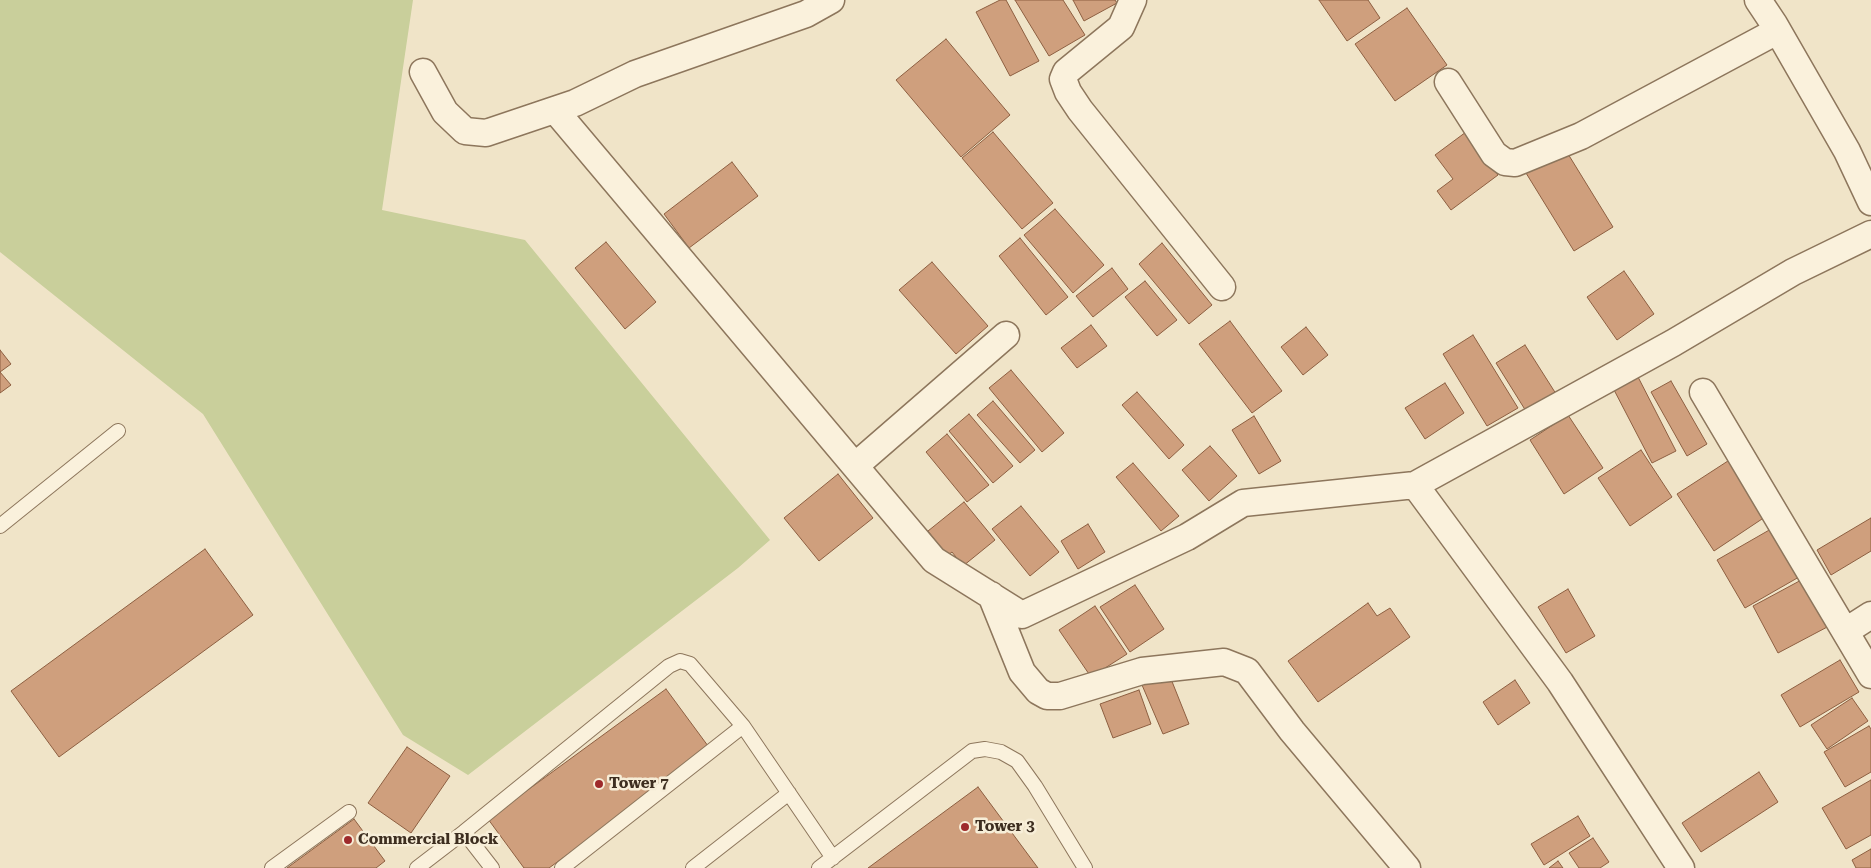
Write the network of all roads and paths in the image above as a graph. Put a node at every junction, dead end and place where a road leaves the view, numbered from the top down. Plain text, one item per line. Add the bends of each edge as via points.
1 (831, 0) edge
2 (1133, 0) edge
3 (1758, 0) edge
4 (1777, 31) junction
5 (423, 72) dead end
6 (1448, 82) dead end
7 (555, 110) junction
8 (1871, 202) edge
9 (1871, 234) edge
10 (1222, 287) dead end
11 (1006, 335) dead end
12 (1703, 392) dead end
13 (118, 431) dead end
14 (855, 466) junction
15 (1415, 485) junction
16 (0, 526) edge
17 (991, 595) junction
18 (1871, 615) edge
19 (1846, 631) junction
20 (1871, 675) edge
21 (743, 726) junction
22 (789, 793) junction
23 (349, 812) dead end
24 (464, 832) junction
25 (833, 858) junction
26 (272, 868) edge
27 (417, 868) edge
28 (492, 868) edge
29 (562, 868) edge
30 (693, 868) edge
31 (820, 868) edge
32 (1085, 868) edge
33 (1407, 868) edge
34 (1681, 868) edge

1 - 7 street via 806,14 635,74
2 - 10 street via 1121,27 1066,72 1063,79 1080,110
3 - 4 street
4 - 6 street via 1581,136 1516,163 1505,162 1494,154
4 - 8 street via 1847,151
5 - 7 street via 445,112 465,131 486,134
7 - 14 street
9 - 15 street via 1792,272 1673,343
11 - 14 street
12 - 19 street
13 - 16 lane
14 - 17 street via 934,560
15 - 17 street via 1243,503 1186,537 1022,615
15 - 34 street via 1560,682
17 - 33 street via 1022,672 1038,691 1047,696 1060,696 1142,671 1224,662 1247,671 1292,731
18 - 19 street
19 - 20 street
21 - 22 lane
21 - 24 lane via 690,664 680,662 670,666
21 - 29 lane
22 - 25 lane
22 - 30 lane
23 - 26 lane
24 - 27 lane
24 - 28 lane
25 - 31 lane
25 - 32 lane via 972,751 985,749 1001,752 1017,761

